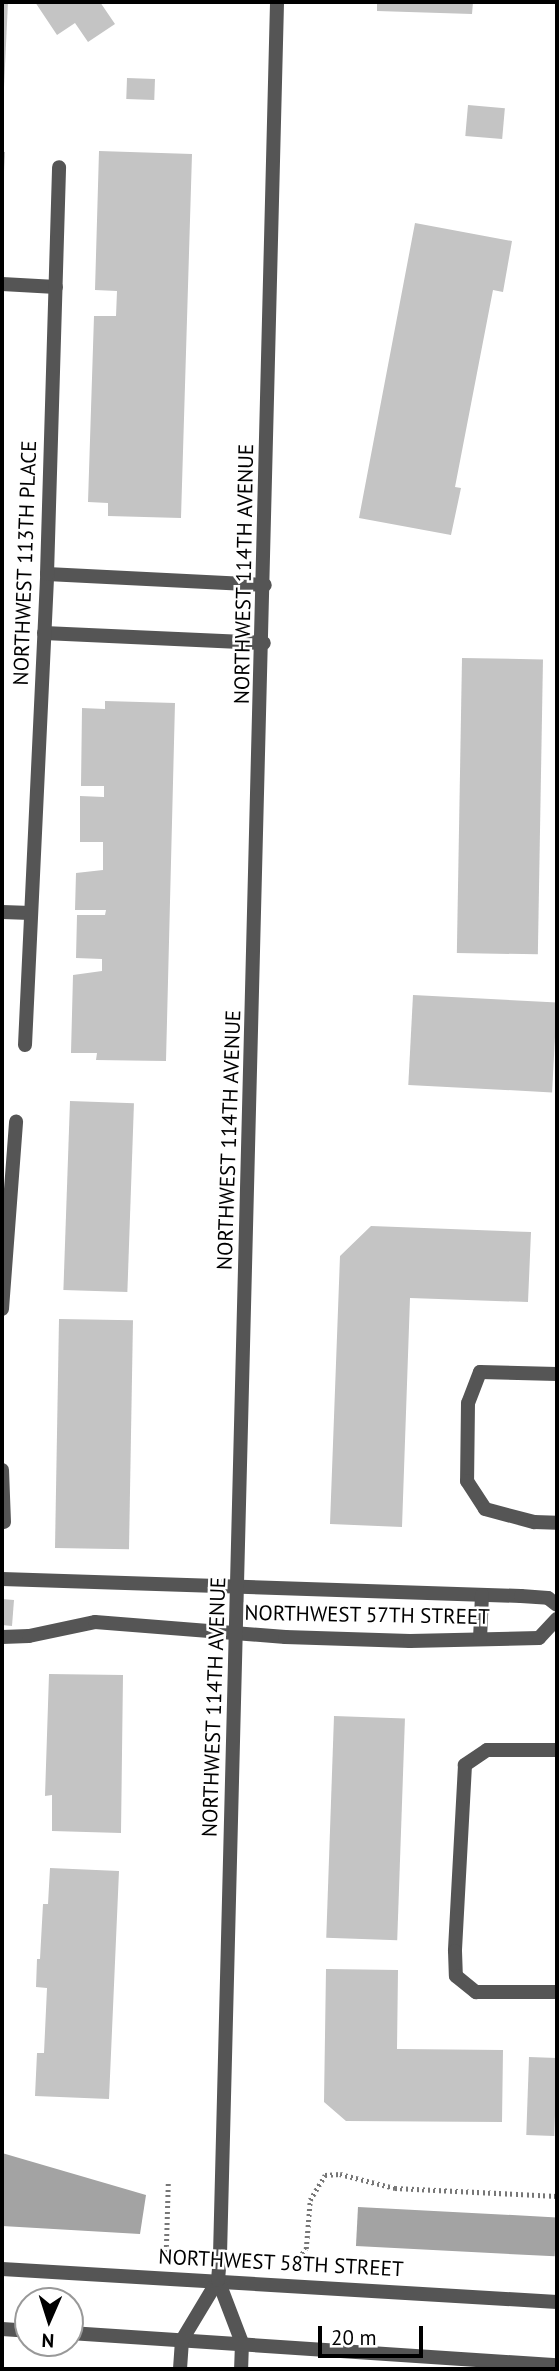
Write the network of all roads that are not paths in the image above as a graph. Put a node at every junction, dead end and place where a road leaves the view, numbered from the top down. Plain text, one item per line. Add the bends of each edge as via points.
1 (277, 2) edge
2 (59, 167) dead end
3 (2, 284) edge
4 (56, 286) junction
5 (47, 574) junction
6 (265, 585) junction
7 (44, 633) junction
8 (264, 643) junction
9 (2, 912) edge
10 (31, 913) junction
11 (25, 1045) dead end
12 (16, 1122) dead end
13 (4, 1245) edge
14 (2, 1309) edge
15 (557, 1374) edge
16 (2, 1471) edge
17 (4, 1522) dead end
18 (557, 1523) edge
19 (2, 1579) edge
20 (238, 1584) junction
21 (482, 1595) junction
22 (557, 1605) edge
23 (557, 1619) edge
24 (236, 1634) junction
25 (2, 1637) edge
26 (480, 1639) junction
27 (557, 1750) edge
28 (557, 1992) edge
29 (2, 2269) edge
30 (218, 2280) junction
31 (557, 2302) edge
32 (84, 2334) edge
33 (181, 2340) junction
34 (242, 2343) junction
35 (557, 2365) edge
36 (180, 2369) edge
37 (241, 2369) edge

1 - 6 street, NORTHWEST 114TH AVENUE
2 - 4 street, NORTHWEST 113TH PLACE
3 - 4 street
4 - 5 street, NORTHWEST 113TH PLACE
5 - 6 street
5 - 7 street, NORTHWEST 113TH PLACE
6 - 8 street, NORTHWEST 114TH AVENUE
7 - 8 street
7 - 10 street, NORTHWEST 113TH PLACE
8 - 20 street, NORTHWEST 114TH AVENUE
9 - 10 street
10 - 11 street, NORTHWEST 113TH PLACE
12 - 13 street
13 - 14 street
15 - 18 street via 480,1372 468,1403 467,1481 485,1509
16 - 17 street
19 - 20 street, NORTHWEST 57TH STREET
20 - 21 street, NORTHWEST 57TH STREET
20 - 24 street, NORTHWEST 114TH AVENUE
21 - 22 street, NORTHWEST 57TH STREET via 548,1598
21 - 26 street
23 - 26 street, NORTHWEST 57TH STREET via 539,1638
24 - 25 street, NORTHWEST 57TH STREET via 95,1622
24 - 26 street, NORTHWEST 57TH STREET
24 - 30 street, NORTHWEST 114TH AVENUE
27 - 28 street via 487,1750 466,1765 455,1951 456,1976 475,1992
29 - 30 street, NORTHWEST 58TH STREET
30 - 31 street, NORTHWEST 58TH STREET
30 - 33 street
30 - 34 street, NORTHWEST 114TH AVENUE
32 - 33 street
33 - 34 street
33 - 36 street
34 - 35 street
34 - 37 street, NORTHWEST 114TH AVENUE

